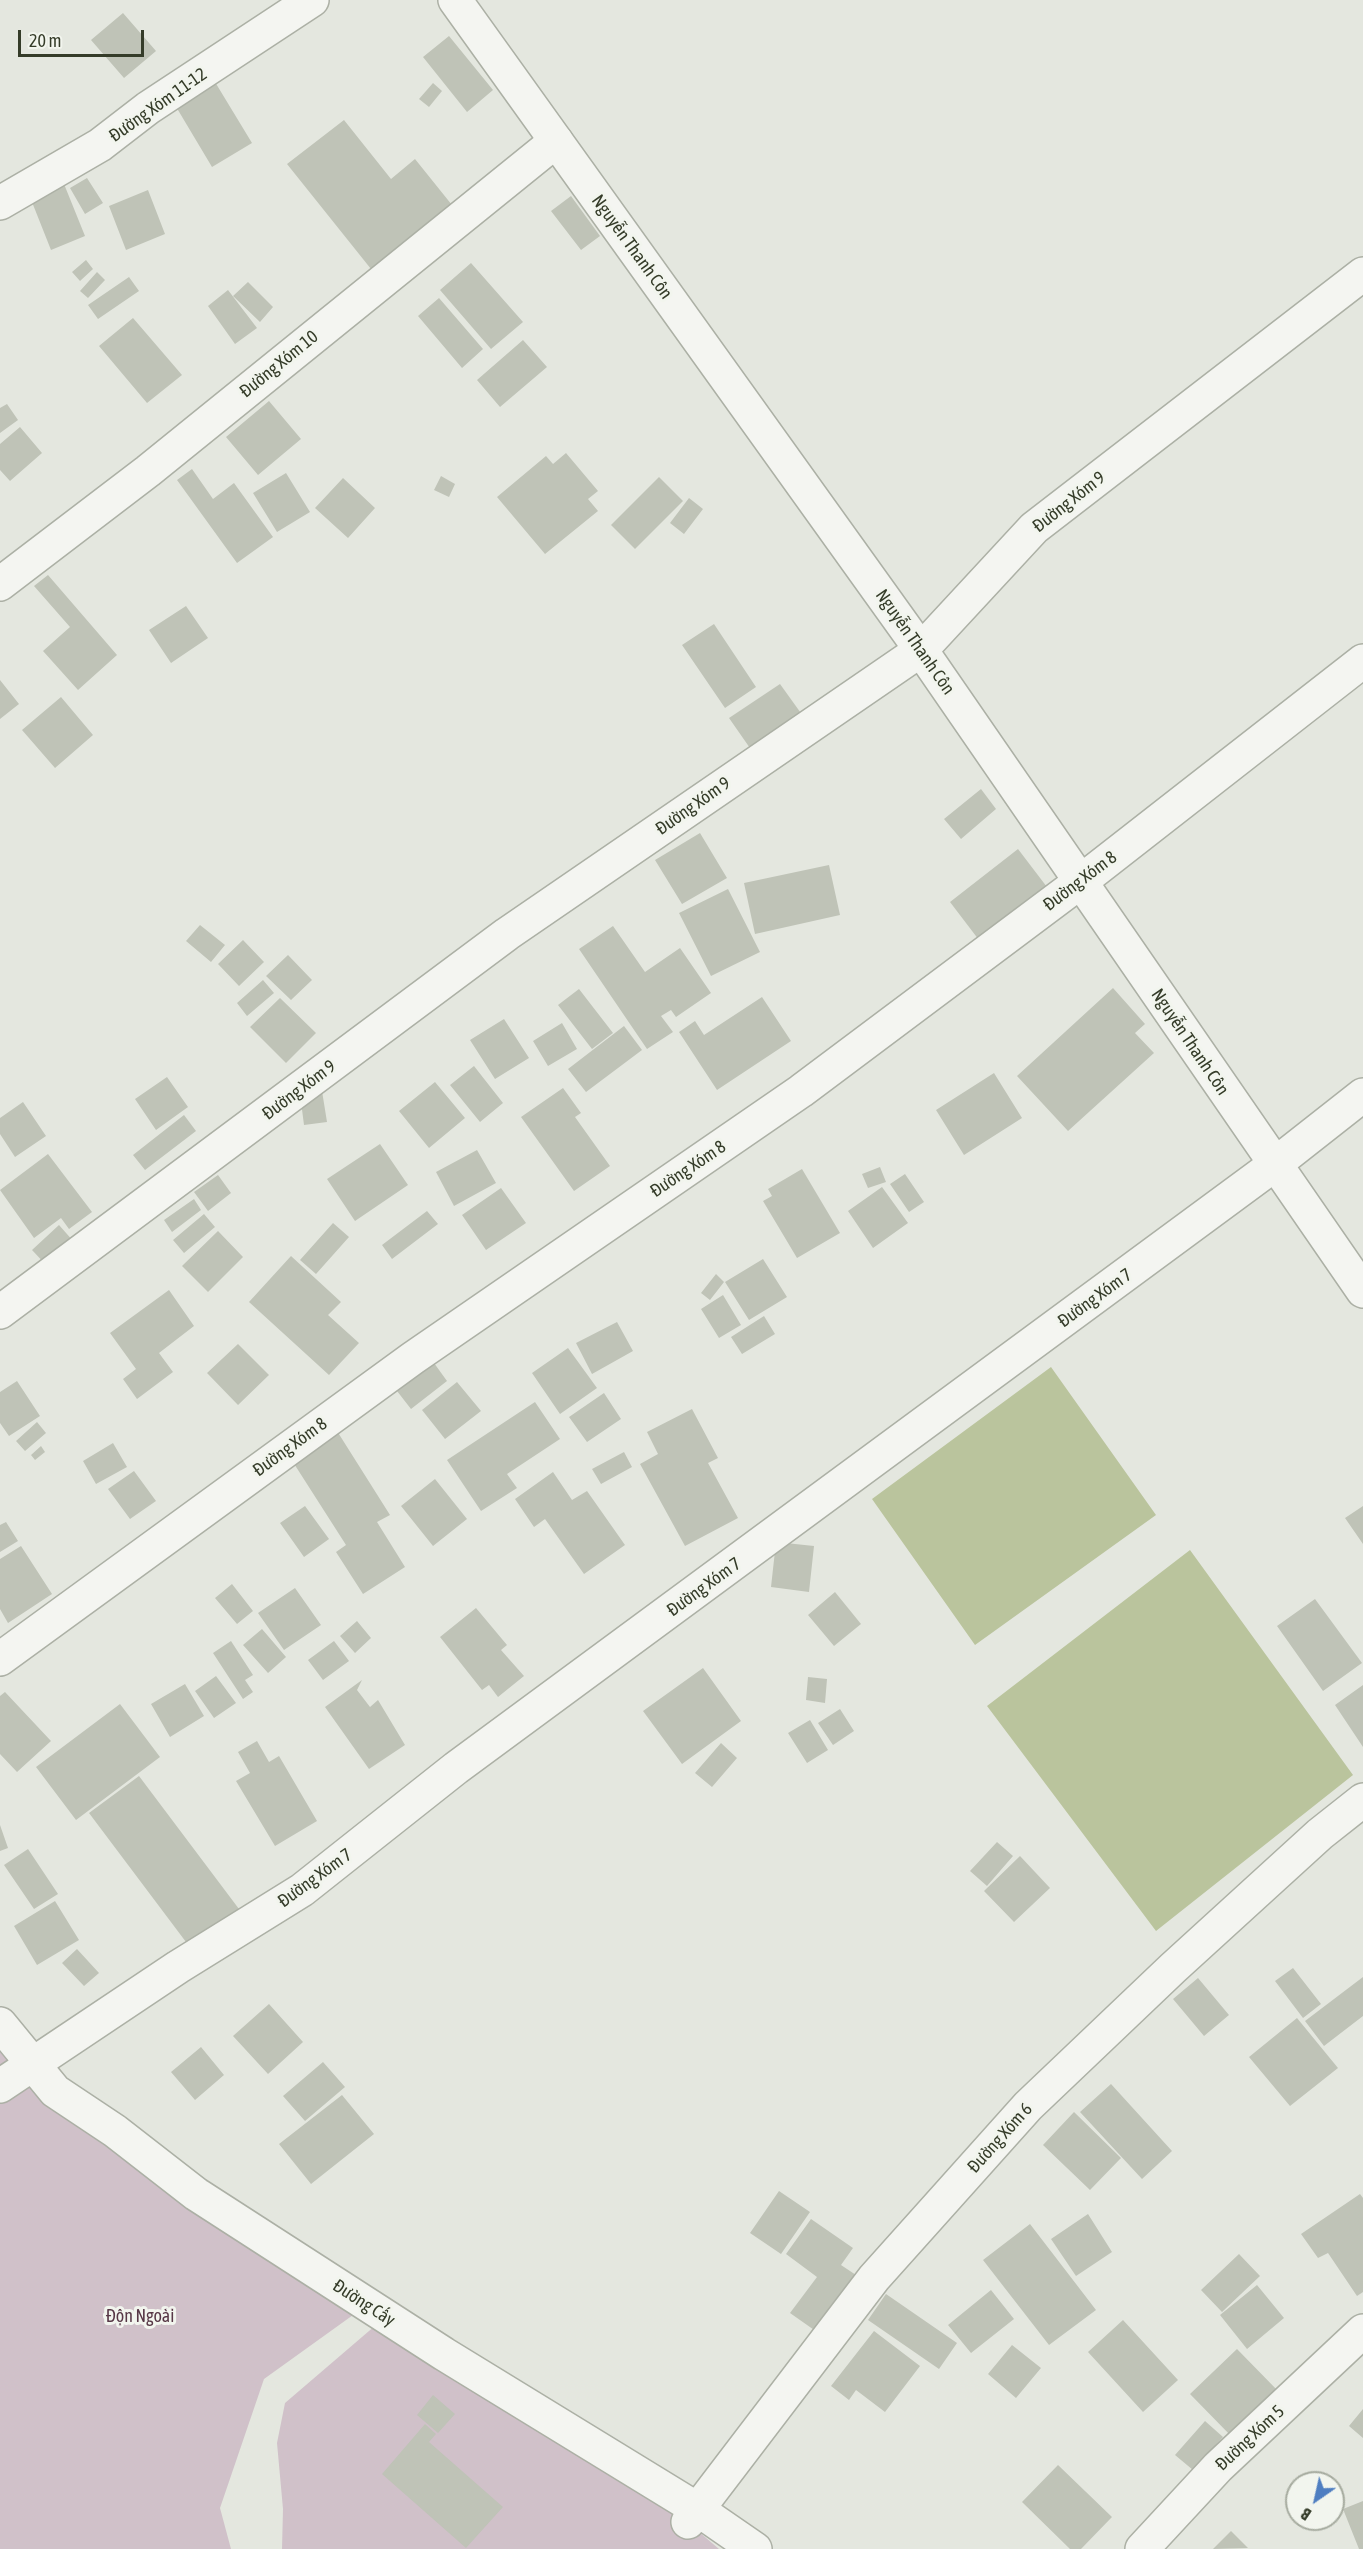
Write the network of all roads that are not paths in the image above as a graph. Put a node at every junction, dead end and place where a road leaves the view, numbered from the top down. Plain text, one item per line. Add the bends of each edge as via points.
1 (312, 0) edge
2 (455, 0) edge
3 (556, 141) junction
4 (0, 203) edge
5 (1363, 274) edge
6 (0, 584) edge
7 (921, 650) junction
8 (1363, 661) edge
9 (1080, 882) junction
10 (1363, 1095) edge
11 (1274, 1165) junction
12 (1363, 1291) edge
13 (0, 1312) edge
14 (0, 1659) edge
15 (1363, 1800) edge
16 (0, 2024) edge
17 (34, 2064) junction
18 (0, 2086) edge
19 (1363, 2331) edge
20 (692, 2515) junction
21 (755, 2549) edge
22 (1142, 2549) edge

1 - 4 street, Đường Xóm 11-12 via 148,108 100,146
2 - 3 street, Nguyễn Thanh Côn
3 - 6 street, Đường Xóm 10 via 148,471
3 - 7 street, Nguyễn Thanh Côn
5 - 7 street, Đường Xóm 9 via 1034,528
7 - 9 street, Nguyễn Thanh Côn
7 - 13 street, Đường Xóm 9 via 507,934
8 - 9 street, Đường Xóm 8
9 - 11 street, Nguyễn Thanh Côn
9 - 14 street, Đường Xóm 8 via 801,1091 413,1358
10 - 11 street, Đường Xóm 7
11 - 12 street, Nguyễn Thanh Côn
11 - 17 street, Đường Xóm 7 via 456,1768 302,1890
15 - 20 street, Đường Xóm 6 via 1320,1834 1173,1968 1028,2106 874,2278
16 - 17 street, Đường Cấy
17 - 18 street, Đường Xóm 7
17 - 20 street, Đường Cấy via 55,2091 115,2131 196,2194
19 - 22 street, Đường Xóm 5 via 1218,2467
20 - 21 street, Đường Cấy

